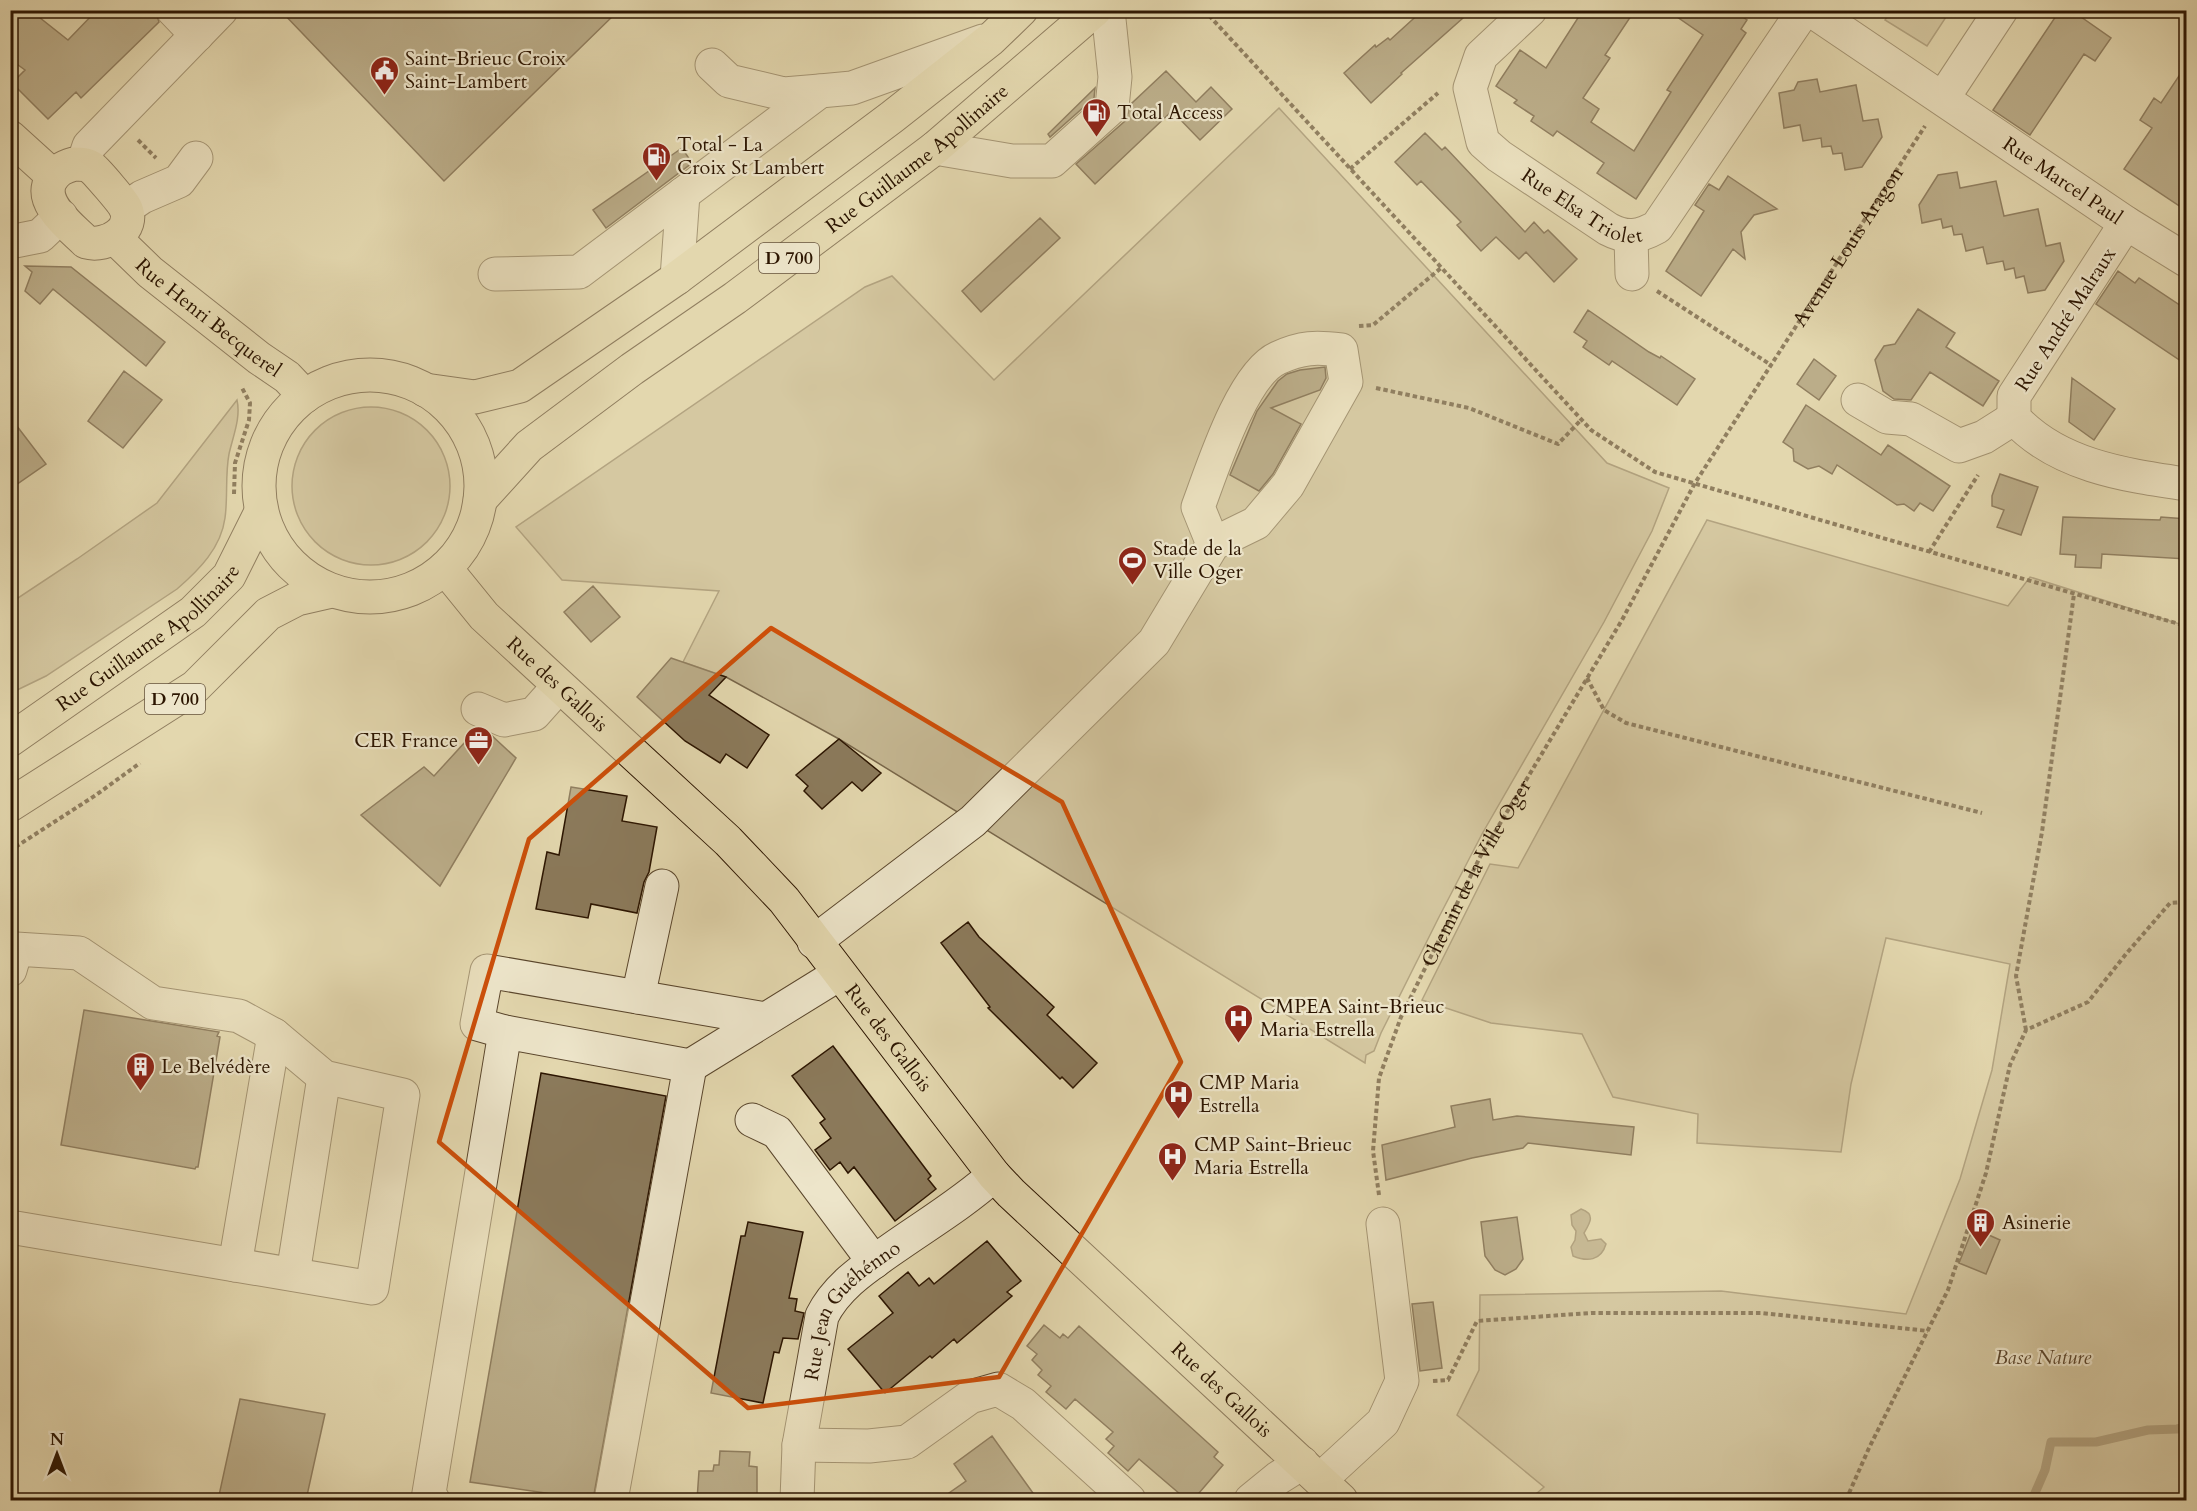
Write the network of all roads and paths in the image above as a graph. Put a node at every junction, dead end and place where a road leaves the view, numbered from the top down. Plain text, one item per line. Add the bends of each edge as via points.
1 (173, 10) edge
2 (221, 10) edge
3 (1021, 10) edge
4 (1095, 10) edge
5 (1108, 10) edge
6 (1204, 10) edge
7 (1530, 10) edge
8 (1804, 10) edge
9 (1811, 10) edge
10 (2001, 10) edge
11 (197, 34) junction
12 (990, 39) junction
13 (712, 65) dead end
14 (1470, 88) junction
15 (820, 91) junction
16 (1943, 98) junction
17 (116, 118) junction
18 (10, 137) edge
19 (935, 148) junction
20 (83, 164) junction
21 (1350, 169) junction
22 (188, 170) joint
23 (53, 176) junction
24 (682, 194) junction
25 (62, 216) junction
26 (121, 223) junction
27 (2126, 223) junction
28 (1631, 237) junction
29 (10, 242) edge
30 (2187, 260) edge
31 (1441, 268) junction
32 (495, 274) dead end
33 (1632, 274) joint
34 (677, 278) junction
35 (1341, 350) junction
36 (1771, 366) junction
37 (1346, 382) junction
38 (240, 385) dead end
39 (424, 390) junction
40 (305, 396) junction
41 (1858, 400) dead end
42 (2014, 418) junction
43 (1581, 420) junction
44 (1984, 466) dead end
45 (1695, 483) junction
46 (2187, 484) edge
47 (480, 500) junction
48 (247, 505) junction
49 (1213, 544) junction
50 (1929, 552) junction
51 (445, 568) junction
52 (332, 591) junction
53 (2074, 594) junction
54 (2187, 626) edge
55 (1587, 678) junction
56 (560, 686) junction
57 (478, 709) dead end
58 (54, 710) junction
59 (10, 722) edge
60 (10, 740) edge
61 (10, 805) edge
62 (1982, 813) dead end
63 (662, 886) dead end
64 (2187, 902) edge
65 (814, 942) junction
66 (10, 970) edge
67 (839, 974) junction
68 (638, 997) junction
69 (765, 1019) junction
70 (2026, 1030) junction
71 (505, 1032) junction
72 (274, 1035) junction
73 (690, 1066) junction
74 (324, 1077) junction
75 (752, 1120) dead end
76 (994, 1175) junction
77 (1383, 1224) joint
78 (10, 1227) edge
79 (874, 1262) junction
80 (235, 1265) junction
81 (293, 1274) junction
82 (1928, 1331) junction
83 (1402, 1381) junction
84 (799, 1445) junction
85 (1321, 1481) edge
86 (433, 1500) edge
87 (611, 1500) edge
88 (797, 1500) edge
89 (1130, 1500) edge
90 (1251, 1500) edge
91 (1846, 1500) edge

1 - 11 street
2 - 11 street
3 - 12 main road, D 700
4 - 19 main road, Rue Guillaume Apollinaire / D 700
5 - 19 street via 1115,77 1112,107 1052,161 1012,161
6 - 21 path
7 - 14 street via 1481,56
8 - 28 street, Rue Elsa Triolet via 1658,227
9 - 16 street
10 - 16 street
11 - 17 street
12 - 15 street via 852,88
12 - 34 main road, D 700
13 - 15 street via 729,81 773,92
14 - 21 path via 1438,93
14 - 28 street, Rue Elsa Triolet via 1484,142 1499,156 1608,230
15 - 24 street
16 - 27 street, Rue Marcel Paul
16 - 36 path, Avenue Louis Aragon
17 - 20 street via 89,146
17 - 22 path
18 - 23 main road
19 - 47 main road, Rue Guillaume Apollinaire / D 700 via 529,446
20 - 23 main road via 66,166
20 - 26 main road, Rue Henri Becquerel via 91,168
21 - 31 path
22 - 26 street via 142,197
23 - 25 main road via 47,193 49,202
24 - 32 street via 579,272
24 - 34 street
25 - 26 main road via 86,242 102,244
25 - 29 street via 40,236
26 - 40 main road, Rue Henri Becquerel via 150,272 287,377
27 - 30 street, Rue Marcel Paul
27 - 42 street, Rue André Malraux via 2014,396
28 - 33 street
31 - 35 path via 1373,325 1357,326
31 - 43 path
33 - 36 path
34 - 39 main road, D 700 via 520,386 475,397
35 - 37 street
35 - 49 street via 1312,346 1276,358 1258,376 1232,417 1198,507
36 - 45 path, Avenue Louis Aragon
37 - 43 path via 1469,408 1558,444
37 - 49 street via 1288,485 1256,523
38 - 48 path via 250,403 249,420 235,463
39 - 40 main road via 395,378 364,375 333,381
39 - 47 main road via 450,410 469,437 479,467
40 - 48 main road via 281,419 265,447
41 - 42 street, Rue André Malraux via 1887,417 1911,419 1959,446
42 - 46 street, Rue André Malraux via 2029,434 2090,465 2125,476
43 - 45 path via 1655,472
44 - 50 path
45 - 50 path
45 - 55 path, Chemin de la Ville Oger via 1623,620
47 - 51 main road via 474,525
48 - 52 main road via 275,546 300,573
48 - 58 main road, Rue Guillaume Apollinaire via 229,576 193,612
49 - 65 street via 1154,642 973,821
50 - 53 path
51 - 52 main road via 420,585 392,595 362,597
51 - 56 main road, Rue des Gallois via 484,616
52 - 61 main road, D 700 via 297,599 268,614 195,687
53 - 54 path
53 - 70 path via 2042,832 2016,976
55 - 62 path via 1604,710 1626,723
55 - 77 path, Chemin de la Ville Oger via 1480,857 1401,1017 1379,1078 1373,1151
56 - 57 street via 534,714 504,720
56 - 65 main road, Rue des Gallois via 728,841 784,900
58 - 59 main road
58 - 60 main road, Rue Guillaume Apollinaire
63 - 68 street
64 - 70 path via 2170,903 2088,1002
65 - 67 main road, Rue des Gallois
66 - 72 street via 16,949 80,953 153,1003 239,1016
67 - 69 street
67 - 76 main road, Rue des Gallois
68 - 69 street
68 - 71 street via 487,971 477,1024
69 - 73 street
70 - 82 path via 2010,1065 1986,1173 1952,1279
71 - 73 street
71 - 86 street via 428,1499
72 - 74 street
72 - 80 street
73 - 87 street
74 - 81 street
74 - 81 street via 403,1095 372,1288
75 - 79 street via 777,1132
76 - 79 street, Rue Jean Guéhénno
76 - 85 main road, Rue des Gallois
77 - 83 street
78 - 80 street
79 - 84 street, Rue Jean Guéhénno via 843,1287 822,1316
80 - 81 street
82 - 83 path via 1762,1313 1591,1313 1477,1321 1448,1380
82 - 91 path
83 - 85 street via 1383,1422
84 - 88 street, Rue Jean Guéhénno
84 - 89 street via 907,1442 970,1397 998,1389 1023,1404
85 - 90 street via 1278,1478

